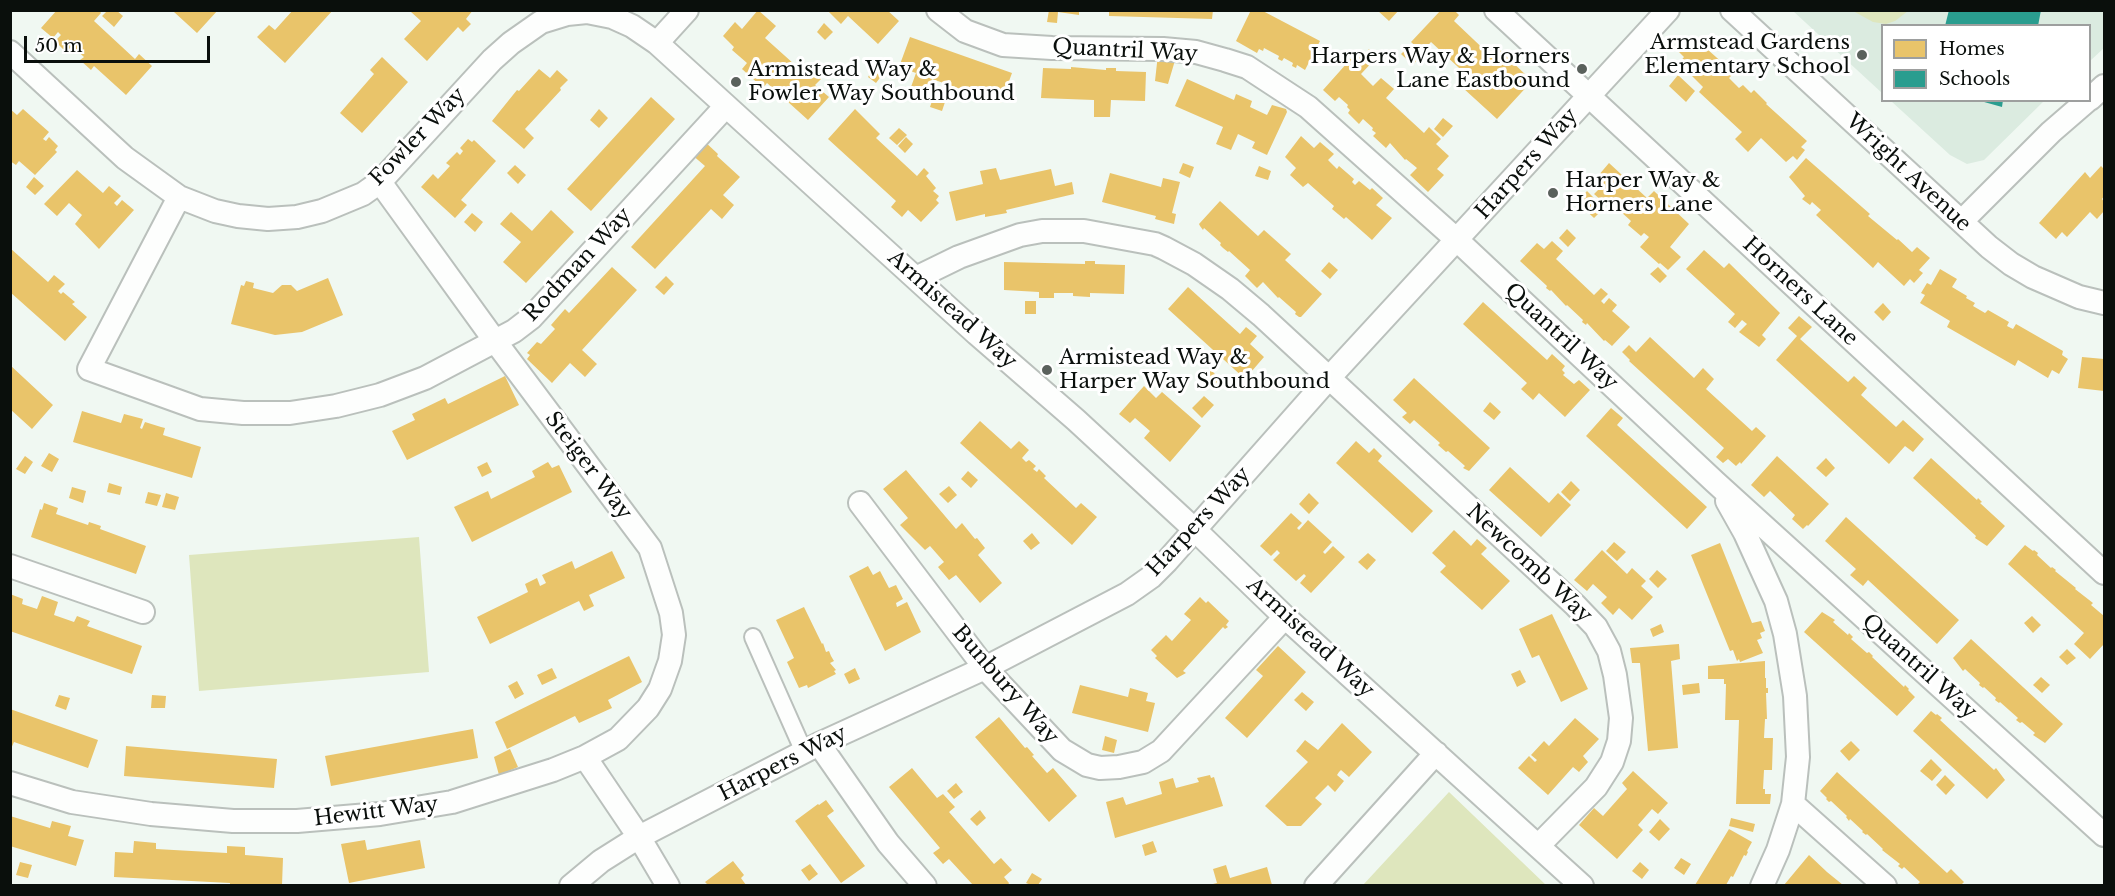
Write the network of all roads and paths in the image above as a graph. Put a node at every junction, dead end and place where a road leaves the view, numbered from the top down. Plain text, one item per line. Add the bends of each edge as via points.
1 (687, 10) edge
2 (938, 10) edge
3 (1496, 10) edge
4 (1668, 10) edge
5 (1732, 10) edge
6 (610, 14) edge
7 (657, 43) junction
8 (10, 52) edge
9 (2104, 86) edge
10 (1590, 96) junction
11 (2091, 98) edge
12 (2087, 102) edge
13 (726, 106) junction
14 (380, 182) junction
15 (179, 197) junction
16 (1962, 221) junction
17 (1457, 240) junction
18 (916, 278) junction
19 (2104, 303) edge
20 (495, 341) junction
21 (1329, 378) junction
22 (1715, 482) junction
23 (860, 503) dead end
24 (1194, 529) junction
25 (10, 566) edge
26 (2104, 573) edge
27 (143, 612) dead end
28 (1285, 617) junction
29 (753, 637) dead end
30 (985, 668) junction
31 (812, 748) junction
32 (1436, 753) junction
33 (585, 757) junction
34 (10, 783) edge
35 (1793, 804) junction
36 (2104, 835) edge
37 (639, 837) junction
38 (1539, 845) junction
39 (571, 885) edge
40 (668, 885) edge
41 (924, 885) edge
42 (1316, 885) edge
43 (1581, 885) edge
44 (1762, 885) edge
45 (1885, 885) edge

1 - 7 street
2 - 17 street, Quantril Way via 965,31 1004,45 1185,51 1247,67 1308,106
3 - 10 street, Horners Lane
4 - 10 street, Harpers Way
5 - 16 street, Wright Avenue
6 - 7 street, Armistead Way
6 - 14 street, Fowler Way via 567,14 525,32 477,75
7 - 13 street, Armistead Way
8 - 15 street, Fowler Way via 125,158
9 - 11 street
10 - 17 street, Harpers Way
10 - 26 street, Horners Lane
12 - 16 street
13 - 18 street, Armistead Way
13 - 20 street, Rodman Way via 531,318
14 - 15 street, Fowler Way via 363,194 297,217 238,216
14 - 20 street, Steiger Way
15 - 20 street, Rodman Way via 89,369 200,409 290,413 380,395 425,378
16 - 19 street, Wright Avenue via 2010,264 2079,297
17 - 21 street, Harpers Way
17 - 22 street, Quantril Way
18 - 21 street, Newcomb Way via 997,242 1042,231 1084,231 1155,244 1230,289
18 - 24 street, Armistead Way
20 - 33 street, Steiger Way via 650,548 671,613 674,635 660,689 618,740
21 - 24 street, Harpers Way
21 - 38 street, Newcomb Way via 1575,605 1596,627 1609,651 1621,718 1612,762 1596,787
22 - 35 street via 1750,543 1776,601 1785,634 1795,696 1798,757
22 - 36 street, Quantril Way
23 - 30 street, Bunbury Way
24 - 28 street, Armistead Way
24 - 30 street, Harpers Way via 1151,577 1127,594
25 - 27 street
28 - 30 street, Bunbury Way via 1161,751 1143,762 1119,767 1086,765 1062,750
28 - 32 street, Armistead Way
29 - 31 street
30 - 31 street, Harpers Way
31 - 37 street, Harpers Way
31 - 41 street
32 - 38 street, Armistead Way
32 - 42 street
33 - 34 street, Hewitt Way via 452,802 380,814 297,821 233,821 110,809
33 - 37 street
35 - 44 street
35 - 45 street
37 - 39 street, Harpers Way
37 - 40 street
38 - 43 street, Armistead Way

